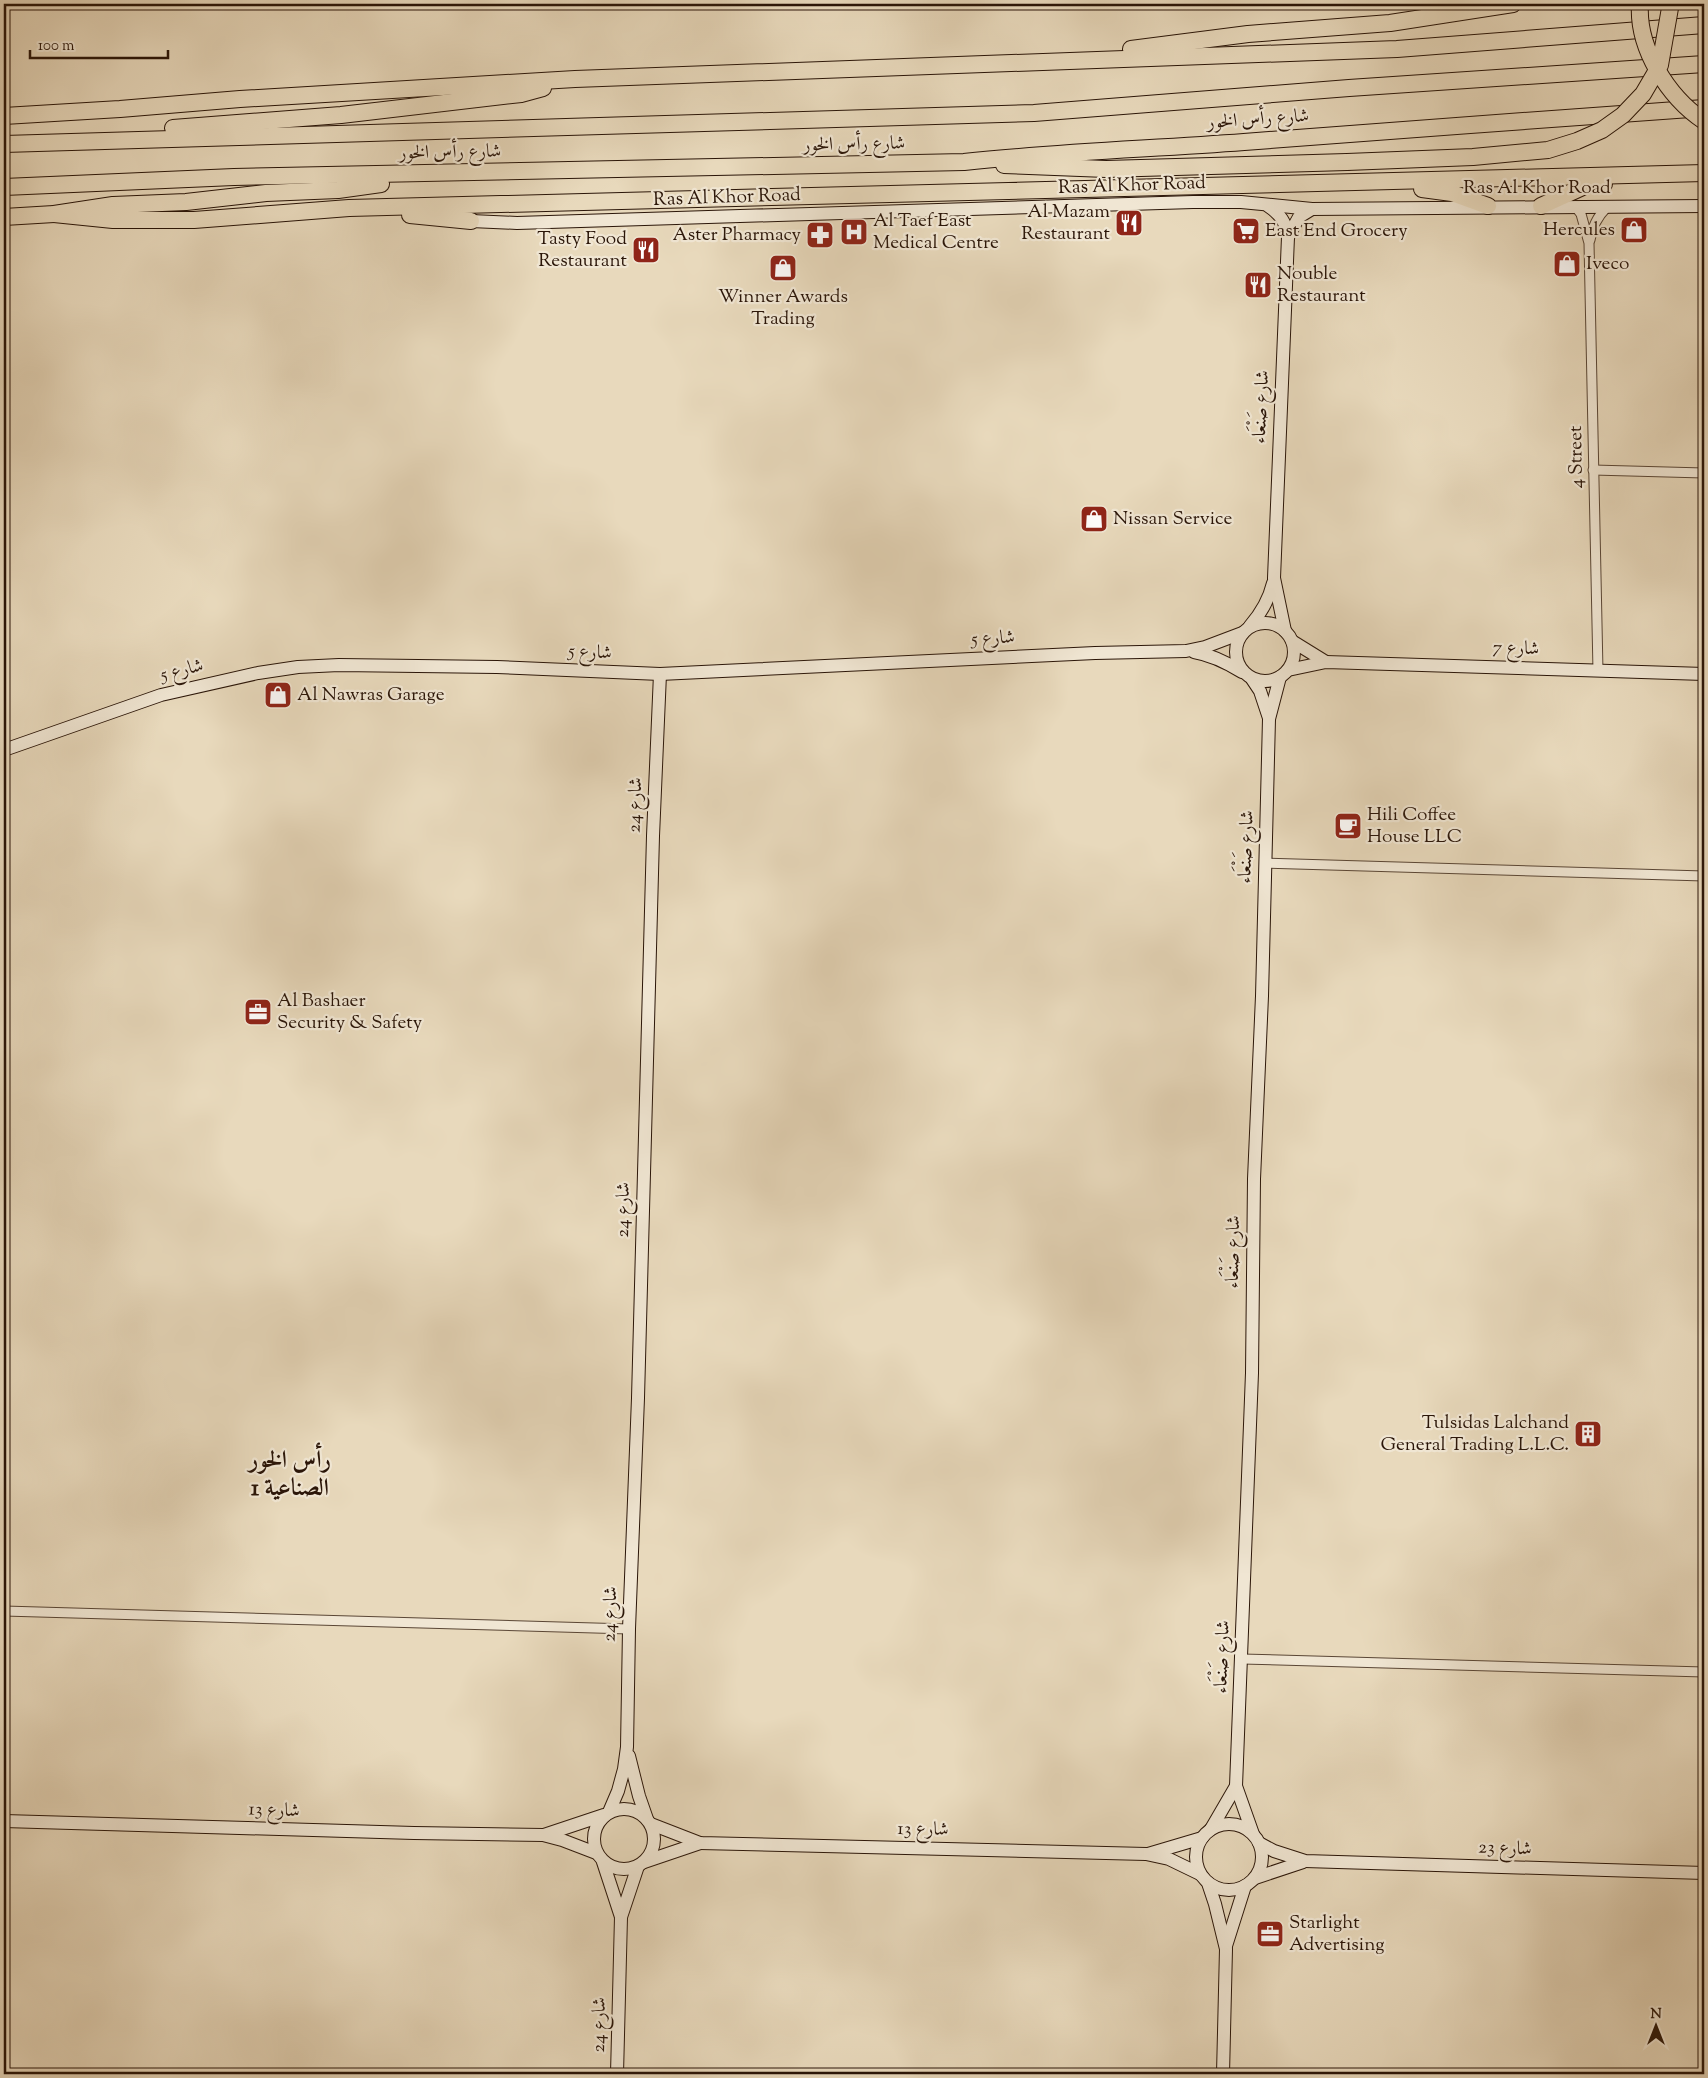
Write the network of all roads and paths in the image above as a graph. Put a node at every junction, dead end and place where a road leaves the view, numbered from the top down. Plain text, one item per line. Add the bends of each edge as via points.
1 (1513, 4) edge
2 (1640, 4) edge
3 (1670, 4) edge
4 (1704, 25) edge
5 (1009, 64) junction
6 (1704, 64) edge
7 (574, 79) junction
8 (1704, 108) edge
9 (4, 116) edge
10 (1704, 121) edge
11 (66, 141) junction
12 (4, 144) edge
13 (964, 162) junction
14 (1704, 173) edge
15 (453, 174) junction
16 (1645, 174) junction
17 (1257, 186) junction
18 (4, 187) edge
19 (1268, 206) junction
20 (1488, 206) junction
21 (1541, 206) junction
22 (1575, 206) junction
23 (1704, 206) edge
24 (1607, 207) junction
25 (1312, 209) junction
26 (303, 212) junction
27 (54, 214) junction
28 (4, 217) edge
29 (471, 221) joint
30 (1288, 237) junction
31 (1589, 243) junction
32 (1593, 470) junction
33 (1704, 473) edge
34 (1274, 578) junction
35 (1246, 630) junction
36 (1289, 636) junction
37 (1186, 651) junction
38 (1326, 662) junction
39 (1598, 671) junction
40 (660, 674) junction
41 (1284, 674) junction
42 (1704, 674) edge
43 (1248, 676) junction
44 (1269, 719) junction
45 (4, 750) edge
46 (1265, 863) junction
47 (1704, 876) edge
48 (4, 1611) edge
49 (629, 1629) junction
50 (1242, 1659) junction
51 (1704, 1672) edge
52 (627, 1746) junction
53 (1236, 1786) junction
54 (607, 1814) junction
55 (4, 1821) edge
56 (649, 1822) junction
57 (1207, 1833) junction
58 (543, 1835) junction
59 (1256, 1839) junction
60 (700, 1843) junction
61 (1146, 1854) junction
62 (600, 1858) junction
63 (1306, 1862) junction
64 (641, 1864) junction
65 (1704, 1873) edge
66 (1204, 1878) junction
67 (1250, 1882) junction
68 (620, 1917) junction
69 (1226, 1949) junction
70 (617, 2074) edge
71 (1223, 2074) edge

1 - 5 highway via 1390,23 1248,34
2 - 10 highway, bridge via 1648,54 1673,94
3 - 13 highway, bridge via 1660,64 1643,94 1623,115 1602,130 1548,150 1473,157 1106,169
4 - 5 highway via 1397,49
5 - 7 highway
6 - 11 highway, شارع رأس الخور via 1034,113
7 - 9 highway
7 - 11 highway via 522,94
8 - 13 highway, شارع رأس الخور
11 - 12 highway, شارع رأس الخور
13 - 15 highway, شارع رأس الخور
14 - 16 highway
15 - 18 highway, شارع رأس الخور via 234,177
15 - 27 highway via 338,190 113,205
16 - 17 highway
16 - 21 highway via 1621,183 1587,185
17 - 20 highway via 1435,189
17 - 26 highway via 349,208
19 - 25 street, Ras Al Khor Road
19 - 29 street, Ras Al Khor Road via 1241,202 1193,202 536,222
19 - 30 street, شارع صَنْعَاء via 1282,218
20 - 21 street, Ras Al Khor Road
20 - 25 street, Ras Al Khor Road
21 - 22 street, Ras Al Khor Road
22 - 24 street, Ras Al Khor Road
22 - 31 street, 4 Street via 1581,214
23 - 24 street, Ras Al Khor Road
24 - 31 street, 4 Street via 1593,225
25 - 30 street, شارع صَنْعَاء via 1299,217
26 - 27 highway via 194,220 113,220
26 - 29 highway
27 - 28 highway
30 - 34 street, شارع صَنْعَاء
31 - 32 street, 4 Street
32 - 33 street
32 - 39 street, 4 Street
34 - 35 street, شارع صَنْعَاء via 1270,596
34 - 36 street, شارع صَنْعَاء
35 - 36 street via 1259,623 1268,623 1278,626
35 - 37 street, شارع 5 via 1215,644
35 - 43 street via 1236,643 1235,653 1237,664
36 - 38 street, شارع 7
36 - 41 street via 1294,656
37 - 40 street, شارع 5
37 - 43 street, شارع 5 via 1226,662
38 - 39 street, شارع 7
38 - 41 street, شارع 7
39 - 42 street, شارع 7
40 - 45 street, شارع 5 via 498,667 298,667 258,672 161,695
40 - 49 street, شارع 24
41 - 43 street via 1271,681
41 - 44 street, شارع صَنْعَاء
43 - 44 street, شارع صَنْعَاء via 1266,705
44 - 46 street, شارع صَنْعَاء
46 - 47 street
46 - 50 street, شارع صَنْعَاء
48 - 49 street
49 - 52 street, شارع 24
50 - 51 street
50 - 53 street, شارع صَنْعَاء
52 - 54 street, شارع 24 via 618,1791
52 - 56 street, شارع 24 via 638,1796
53 - 57 street, شارع صَنْعَاء
53 - 59 street, شارع صَنْعَاء
54 - 56 street via 630,1809
54 - 58 street, شارع 13
54 - 62 street via 597,1824 594,1833 593,1844
55 - 58 street, شارع 13
56 - 60 street, شارع 13
56 - 64 street via 654,1844 651,1854
57 - 59 street via 1222,1825 1233,1824 1244,1828
57 - 61 street, شارع 13
57 - 66 street via 1196,1855
58 - 62 street, شارع 13 via 570,1843
59 - 63 street, شارع 23 via 1281,1854
59 - 67 street via 1262,1861
60 - 61 street, شارع 13
60 - 64 street, شارع 13
61 - 66 street, شارع 13 via 1169,1860
62 - 64 street via 620,1870
62 - 68 street, شارع 24
63 - 65 street, شارع 23
63 - 67 street, شارع 23
64 - 68 street, شارع 24
66 - 67 street via 1226,1890
66 - 69 street
67 - 69 street
68 - 70 street, شارع 24
69 - 71 street

